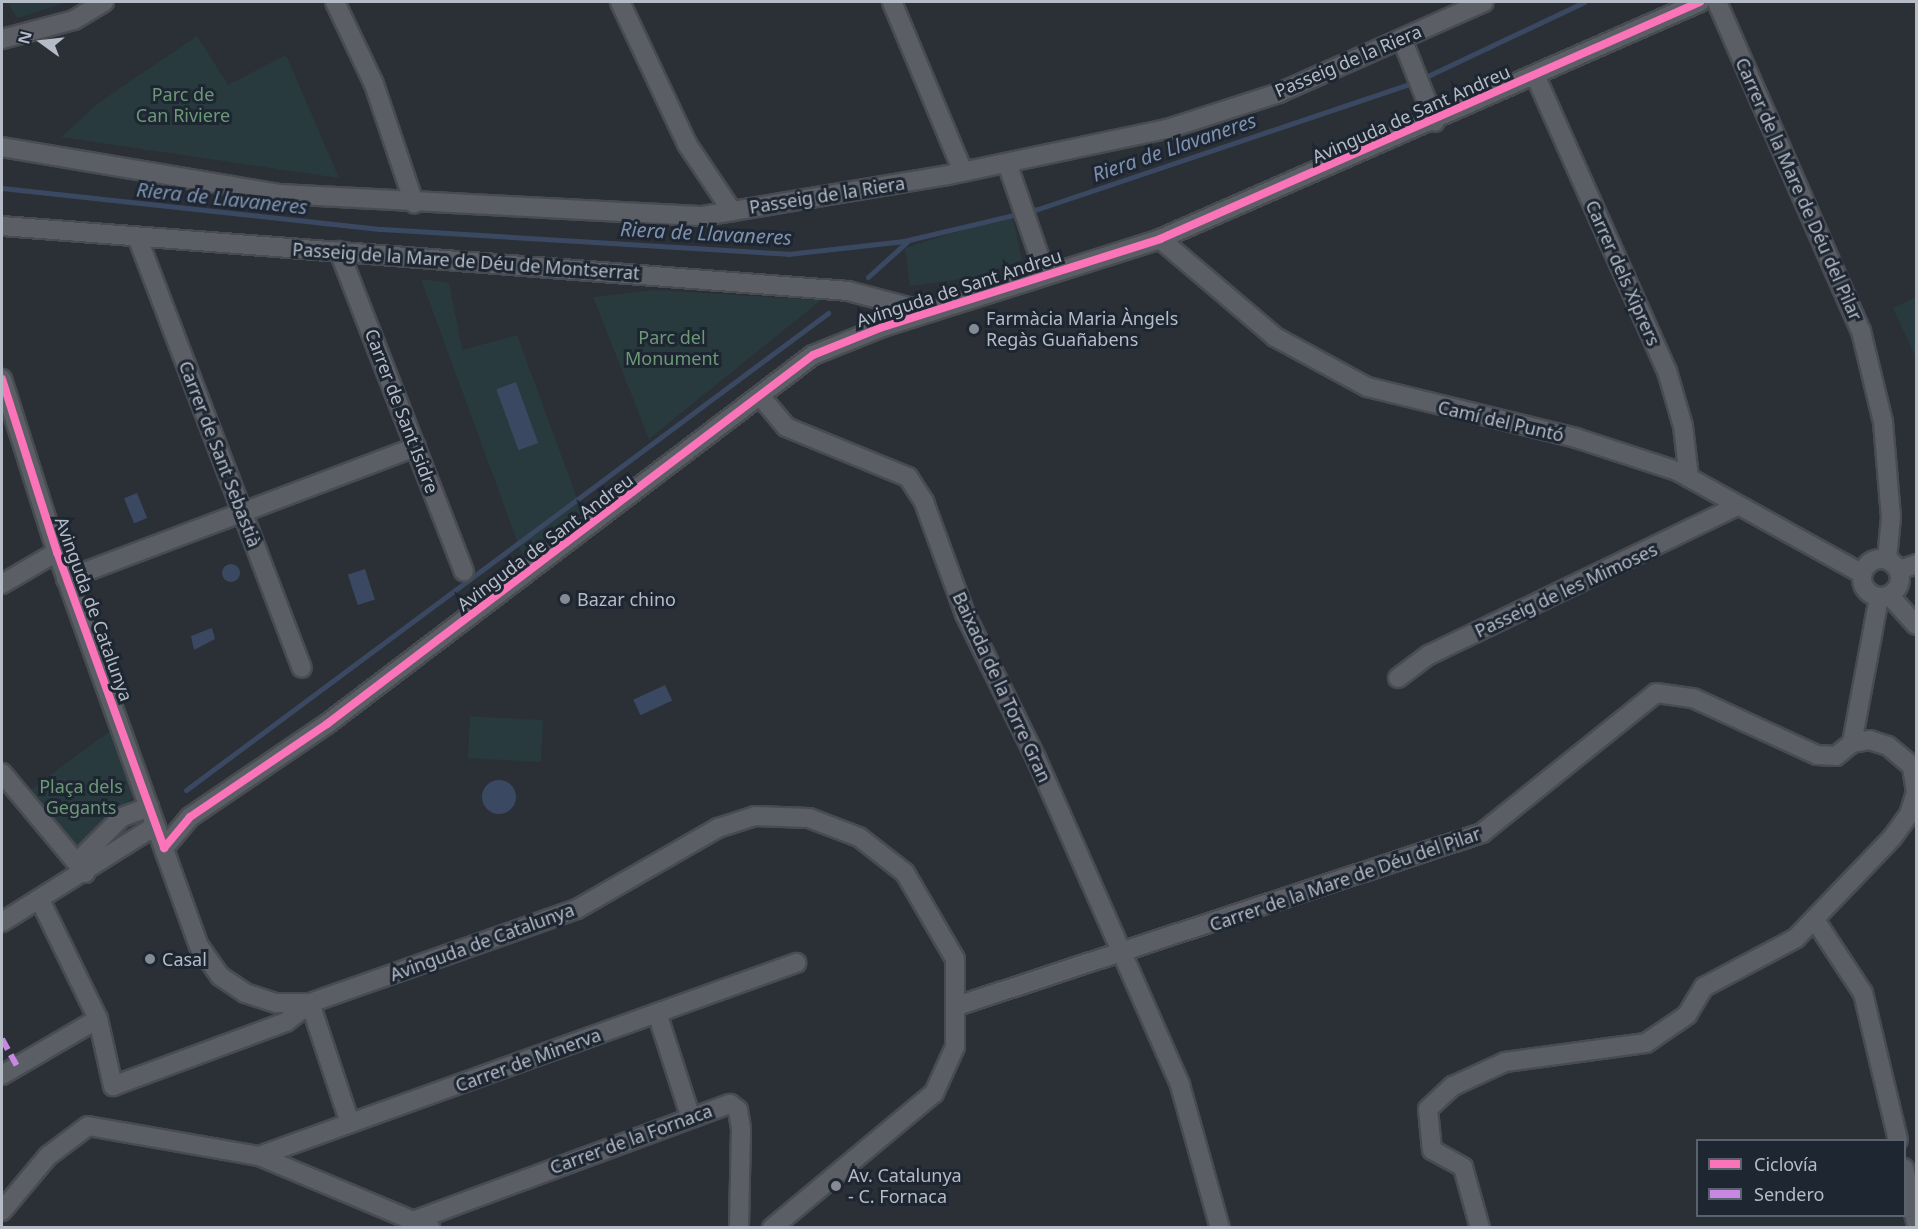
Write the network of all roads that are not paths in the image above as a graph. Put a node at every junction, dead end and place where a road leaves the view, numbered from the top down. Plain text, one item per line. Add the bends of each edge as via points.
1 (104, 2) edge
2 (335, 2) edge
3 (620, 2) edge
4 (892, 2) edge
5 (1484, 2) edge
6 (1700, 2) edge
7 (1717, 2) edge
8 (2, 39) edge
9 (1402, 39) junction
10 (1535, 75) junction
11 (1435, 122) junction
12 (2, 147) edge
13 (1007, 163) junction
14 (963, 172) junction
15 (414, 203) junction
16 (732, 211) junction
17 (2, 226) edge
18 (138, 239) junction
19 (1160, 239) junction
20 (339, 251) junction
21 (1045, 273) junction
22 (928, 312) junction
23 (2, 379) edge
24 (760, 397) junction
25 (416, 447) junction
26 (1689, 478) junction
27 (1737, 506) junction
28 (243, 514) junction
29 (57, 552) junction
30 (1917, 564) edge
31 (1893, 565) junction
32 (464, 571) dead end
33 (1861, 573) junction
34 (66, 579) junction
35 (2, 584) edge
36 (1885, 597) junction
37 (1917, 625) edge
38 (302, 668) dead end
39 (1398, 678) dead end
40 (1852, 743) junction
41 (2, 773) edge
42 (149, 807) junction
43 (155, 826) junction
44 (164, 848) junction
45 (86, 873) junction
46 (40, 900) junction
47 (1815, 920) junction
48 (2, 922) edge
49 (1125, 955) junction
50 (796, 963) dead end
51 (310, 1003) junction
52 (960, 1005) junction
53 (657, 1013) junction
54 (98, 1019) junction
55 (2, 1075) edge
56 (690, 1115) junction
57 (350, 1123) junction
58 (1898, 1139) edge
59 (260, 1156) junction
60 (1906, 1172) edge
61 (2, 1211) edge
62 (1917, 1222) edge
63 (421, 1224) edge
64 (739, 1227) edge
65 (772, 1227) edge
66 (1220, 1227) edge
67 (1480, 1227) edge

1 - 8 street via 74,20
2 - 15 street via 374,84
3 - 16 street via 687,144
4 - 14 street
5 - 9 street, Passeig de la Riera
6 - 10 street, Avinguda de Sant Andreu
7 - 31 street, Carrer de la Mare de Déu del Pilar via 1861,331 1883,423
9 - 11 street
9 - 13 street, Passeig de la Riera via 1279,93 1167,129
10 - 11 street, Avinguda de Sant Andreu
10 - 26 street, Carrer dels Xiprers via 1667,371 1683,426
11 - 19 street, Avinguda de Sant Andreu
12 - 15 street, Passeig de la Riera via 280,194
13 - 14 street, Passeig de la Riera
13 - 21 street
14 - 16 street, Passeig de la Riera
15 - 16 street, Passeig de la Riera via 691,215
17 - 18 street, Passeig de la Mare de Déu de Montserrat
18 - 20 street, Passeig de la Mare de Déu de Montserrat
18 - 28 street, Carrer de Sant Sebastià
19 - 21 street, Avinguda de Sant Andreu
19 - 26 street, Camí del Puntó via 1275,337 1367,387 1576,438
20 - 22 street, Passeig de la Mare de Déu de Montserrat via 848,291
20 - 25 street, Carrer de Sant Isidre
21 - 22 street, Avinguda de Sant Andreu
22 - 24 street, Avinguda de Sant Andreu via 813,355
23 - 29 street, Avinguda de Catalunya
24 - 44 street, Avinguda de Sant Andreu via 327,724 190,817
24 - 49 street, Baixada de la Torre Gran via 786,427 908,477 924,502 965,614
25 - 28 street
25 - 32 street, Carrer de Sant Isidre
26 - 27 street, Camí del Puntó
27 - 33 street, Camí del Puntó
27 - 39 street, Passeig de les Mimoses via 1429,655
28 - 34 street
28 - 38 street, Carrer de Sant Sebastià
29 - 34 street, Avinguda de Catalunya
29 - 35 street
30 - 31 street
31 - 33 street via 1872,560
31 - 36 street, Carrer de la Mare de Déu del Pilar
33 - 36 street via 1865,587
34 - 42 street, Avinguda de Catalunya
36 - 37 street
36 - 40 street
40 - 47 street via 1870,740 1888,746 1912,766 1916,792 1909,815 1892,838
40 - 49 street, Carrer de la Mare de Déu del Pilar via 1836,756 1817,755 1693,698 1656,693 1482,833
41 - 45 street
42 - 43 street, Avinguda de Catalunya
42 - 45 street via 122,817 83,856
43 - 44 street, Avinguda de Catalunya
43 - 45 street
44 - 51 street, Avinguda de Catalunya via 198,946 220,976 276,1003
45 - 46 street
46 - 48 street
46 - 54 street
47 - 58 street via 1863,993
47 - 67 street via 1761,961 1704,987 1687,1015 1646,1043 1505,1062 1453,1086 1428,1109 1432,1150 1463,1167
49 - 52 street, Carrer de la Mare de Déu del Pilar
49 - 66 street, Baixada de la Torre Gran via 1180,1085
50 - 53 street, Carrer de Minerva
51 - 52 street, Avinguda de Catalunya via 577,909 717,828 755,816 809,818 859,837 905,873 956,959
51 - 54 street via 286,1022 113,1086
51 - 57 street
52 - 65 street, Avinguda de Catalunya via 955,1047 934,1093
53 - 56 street
53 - 57 street, Carrer de Minerva
54 - 55 street
56 - 63 street, Carrer de la Fornaca
56 - 64 street, Carrer de la Fornaca via 729,1104 738,1110
57 - 59 street, Carrer de Minerva
59 - 61 street via 88,1126 48,1156
59 - 63 street
60 - 62 street

